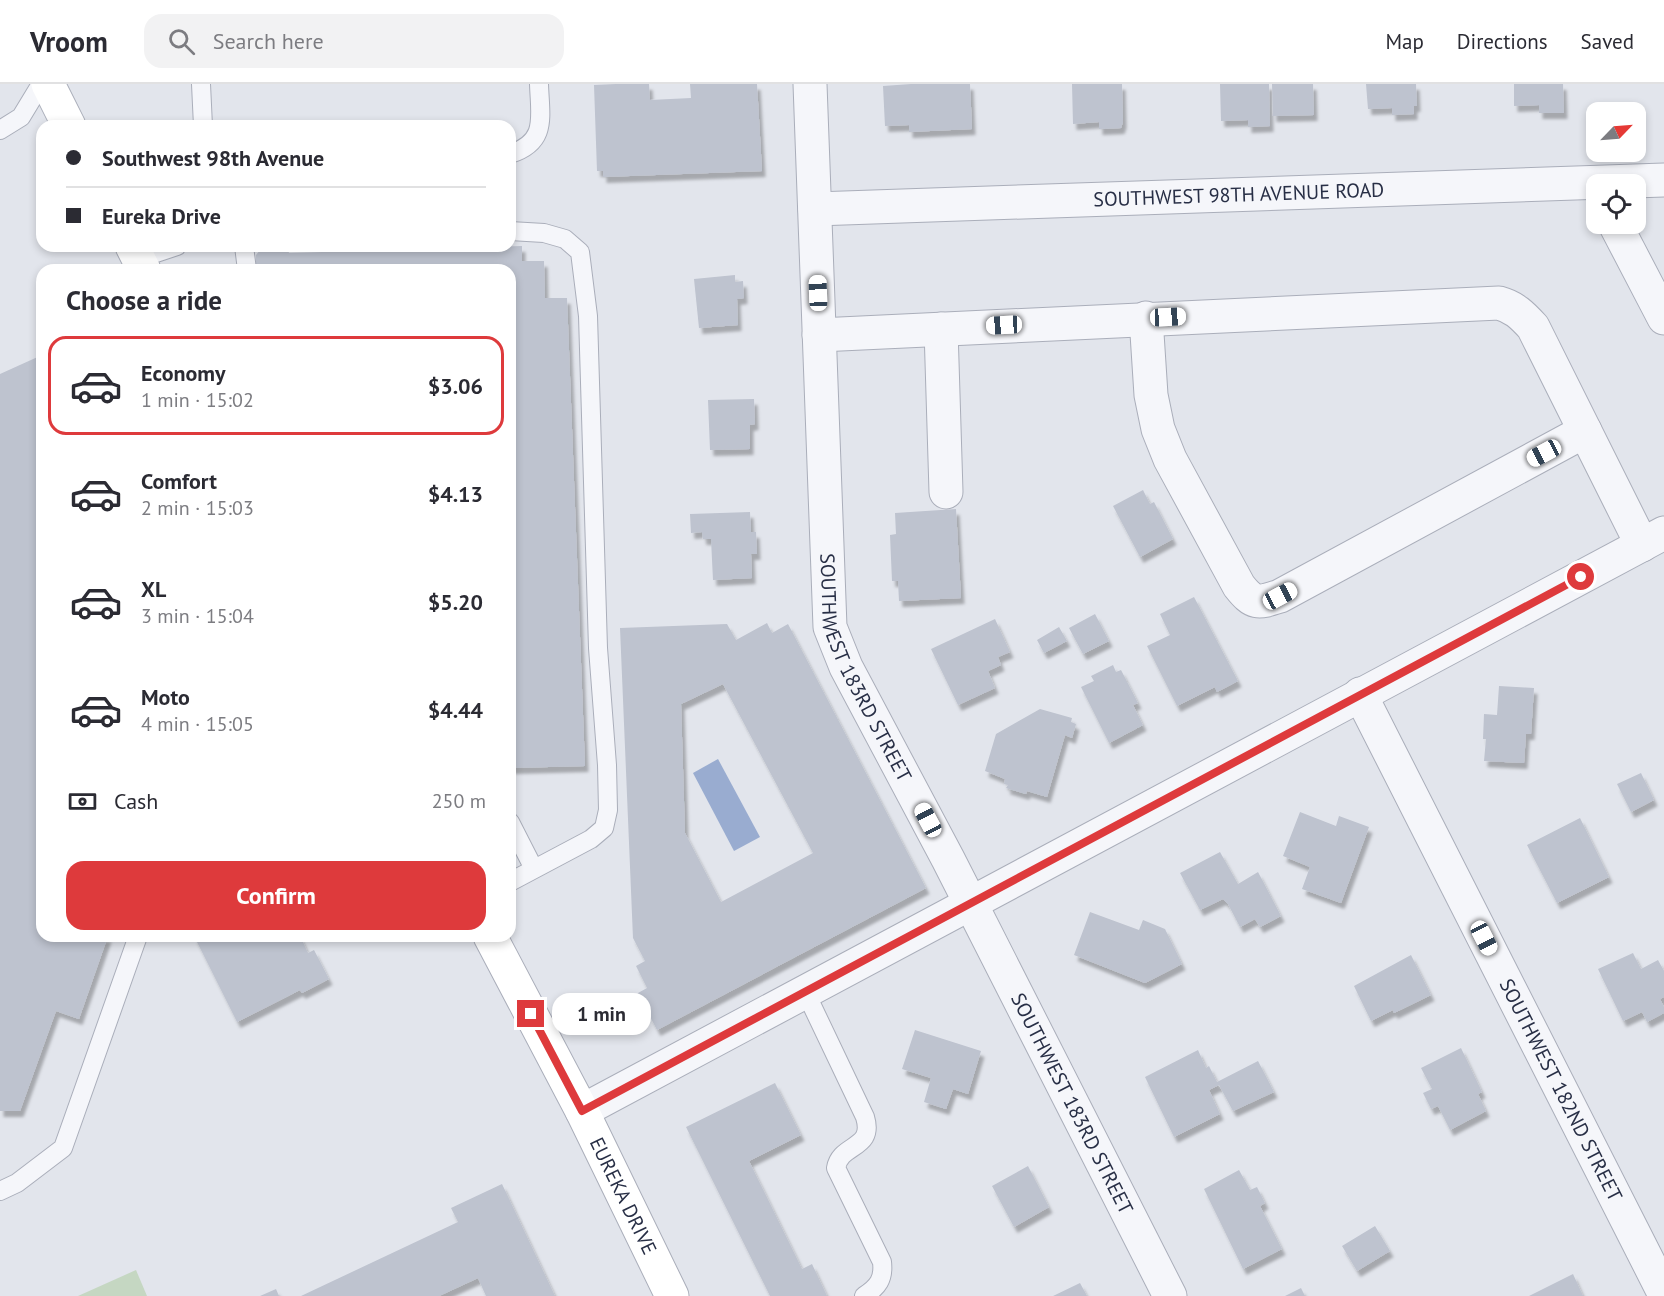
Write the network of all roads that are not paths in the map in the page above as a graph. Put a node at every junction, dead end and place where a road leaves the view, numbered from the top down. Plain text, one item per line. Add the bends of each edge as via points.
1 (41, 84) edge
2 (48, 84) edge
3 (201, 84) edge
4 (539, 84) edge
5 (810, 84) edge
6 (66, 120) edge
7 (202, 120) edge
8 (0, 130) edge
9 (516, 152) edge
10 (1664, 180) edge
11 (1646, 181) edge
12 (1586, 185) edge
13 (815, 209) junction
14 (516, 231) edge
15 (1620, 234) edge
16 (158, 252) edge
17 (138, 258) edge
18 (1146, 318) junction
19 (1664, 318) edge
20 (941, 329) junction
21 (819, 335) junction
22 (1585, 431) junction
23 (945, 492) dead end
24 (1653, 539) edge
25 (1360, 694) junction
26 (516, 834) edge
27 (534, 869) junction
28 (516, 879) edge
29 (971, 904) junction
30 (136, 942) edge
31 (493, 942) edge
32 (805, 991) junction
33 (582, 1111) junction
34 (0, 1191) edge
35 (1664, 1293) edge
36 (672, 1296) edge
37 (864, 1296) edge
38 (1170, 1296) edge

1 - 8 lane via 21,117
2 - 6 main road
3 - 7 lane
4 - 9 lane via 537,135 533,143
5 - 13 street, SOUTHWEST 183RD STREET
10 - 11 street, SOUTHWEST 98TH AVENUE ROAD
12 - 13 street, SOUTHWEST 98TH AVENUE ROAD
13 - 21 street, SOUTHWEST 183RD STREET
14 - 27 lane via 565,239 580,252 588,316 598,648 608,765 604,828
15 - 19 street
16 - 17 lane
18 - 20 street
18 - 22 street via 1499,303 1520,313 1533,327
18 - 22 street via 1151,395 1158,429 1170,459 1249,599 1262,601 1280,596
20 - 21 street
20 - 23 street
21 - 29 street, SOUTHWEST 183RD STREET via 830,627 846,667
22 - 24 street
24 - 25 street
25 - 29 street
25 - 35 street, SOUTHWEST 182ND STREET
26 - 27 lane
27 - 28 lane
29 - 32 street
29 - 38 street, SOUTHWEST 183RD STREET
30 - 34 lane via 63,1149
31 - 33 main road, EUREKA DRIVE
32 - 33 street
32 - 37 lane via 868,1128 866,1136 837,1160 836,1168 882,1262 881,1282
33 - 36 main road, EUREKA DRIVE

